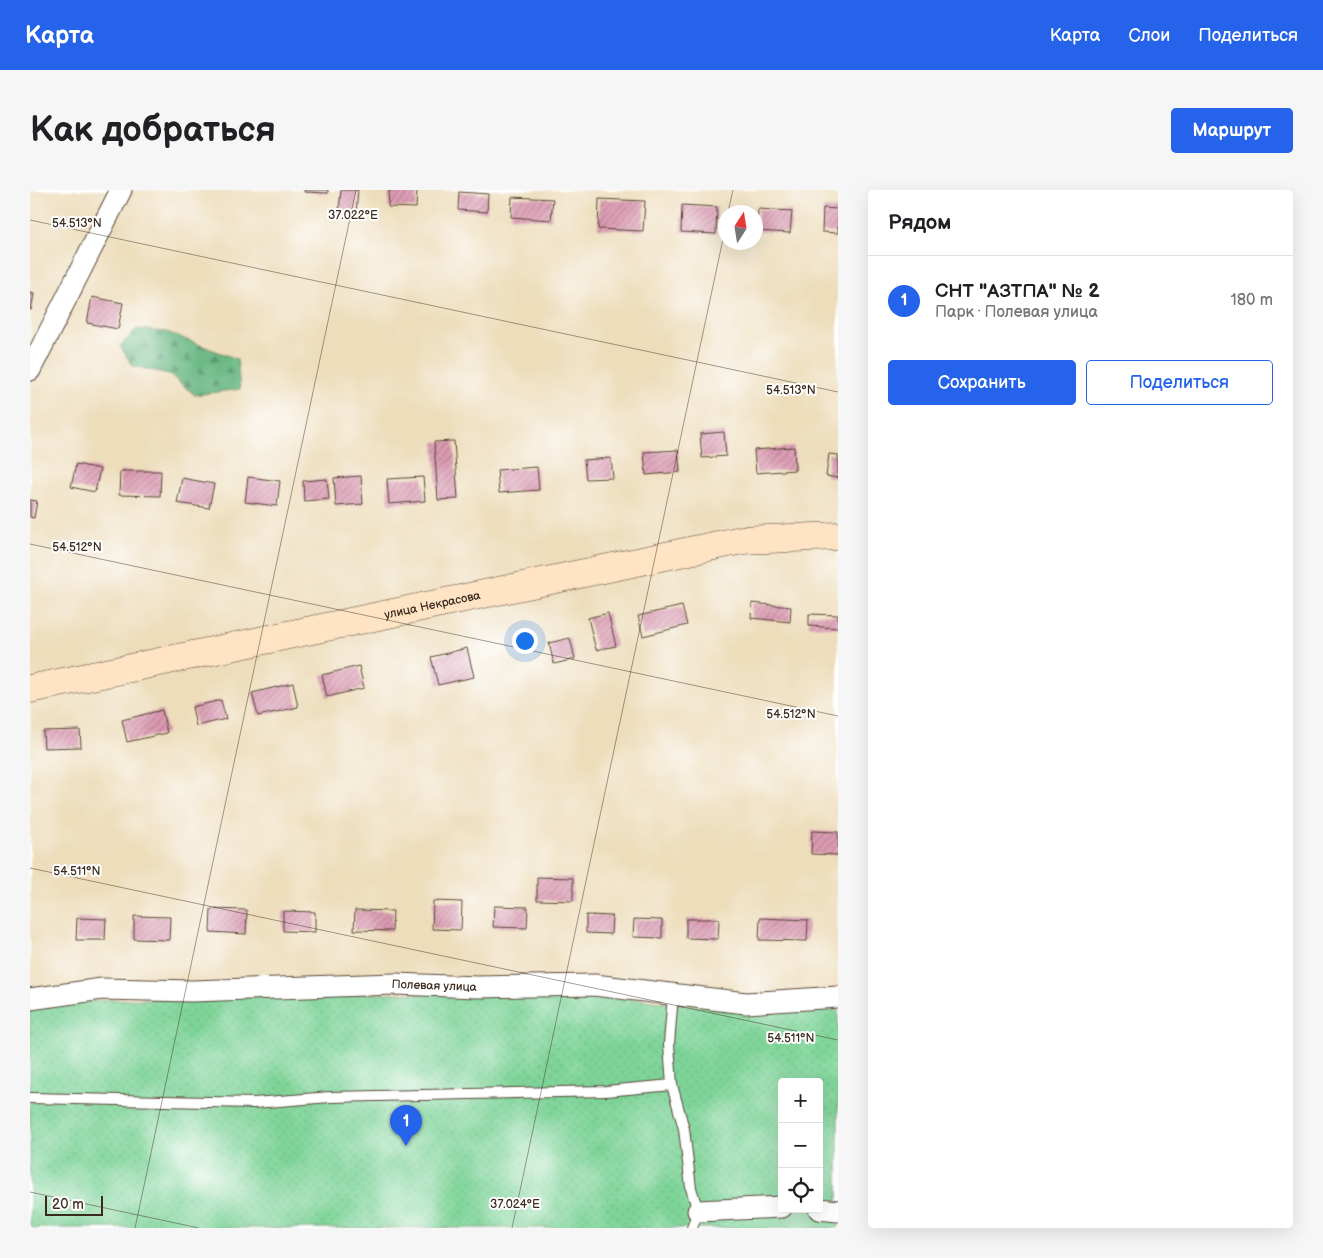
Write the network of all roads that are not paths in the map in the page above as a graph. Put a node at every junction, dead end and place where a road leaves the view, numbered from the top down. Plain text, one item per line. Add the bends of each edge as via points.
1 (121, 190) edge
2 (30, 370) edge
3 (838, 536) edge
4 (30, 689) edge
5 (673, 994) junction
6 (838, 997) edge
7 (30, 999) edge
8 (672, 1085) junction
9 (30, 1098) edge
10 (778, 1208) edge
11 (823, 1209) edge
12 (838, 1211) edge
13 (695, 1219) edge

1 - 2 street
3 - 4 main road, улица Некрасова via 742,540
5 - 6 street, Полевая улица via 746,1003
5 - 7 street, Полевая улица via 594,985 478,987 394,984 193,991 102,989
5 - 8 lane via 669,1044
8 - 9 lane via 606,1091 330,1097 254,1103
8 - 13 lane via 684,1129
10 - 13 street
11 - 12 street

